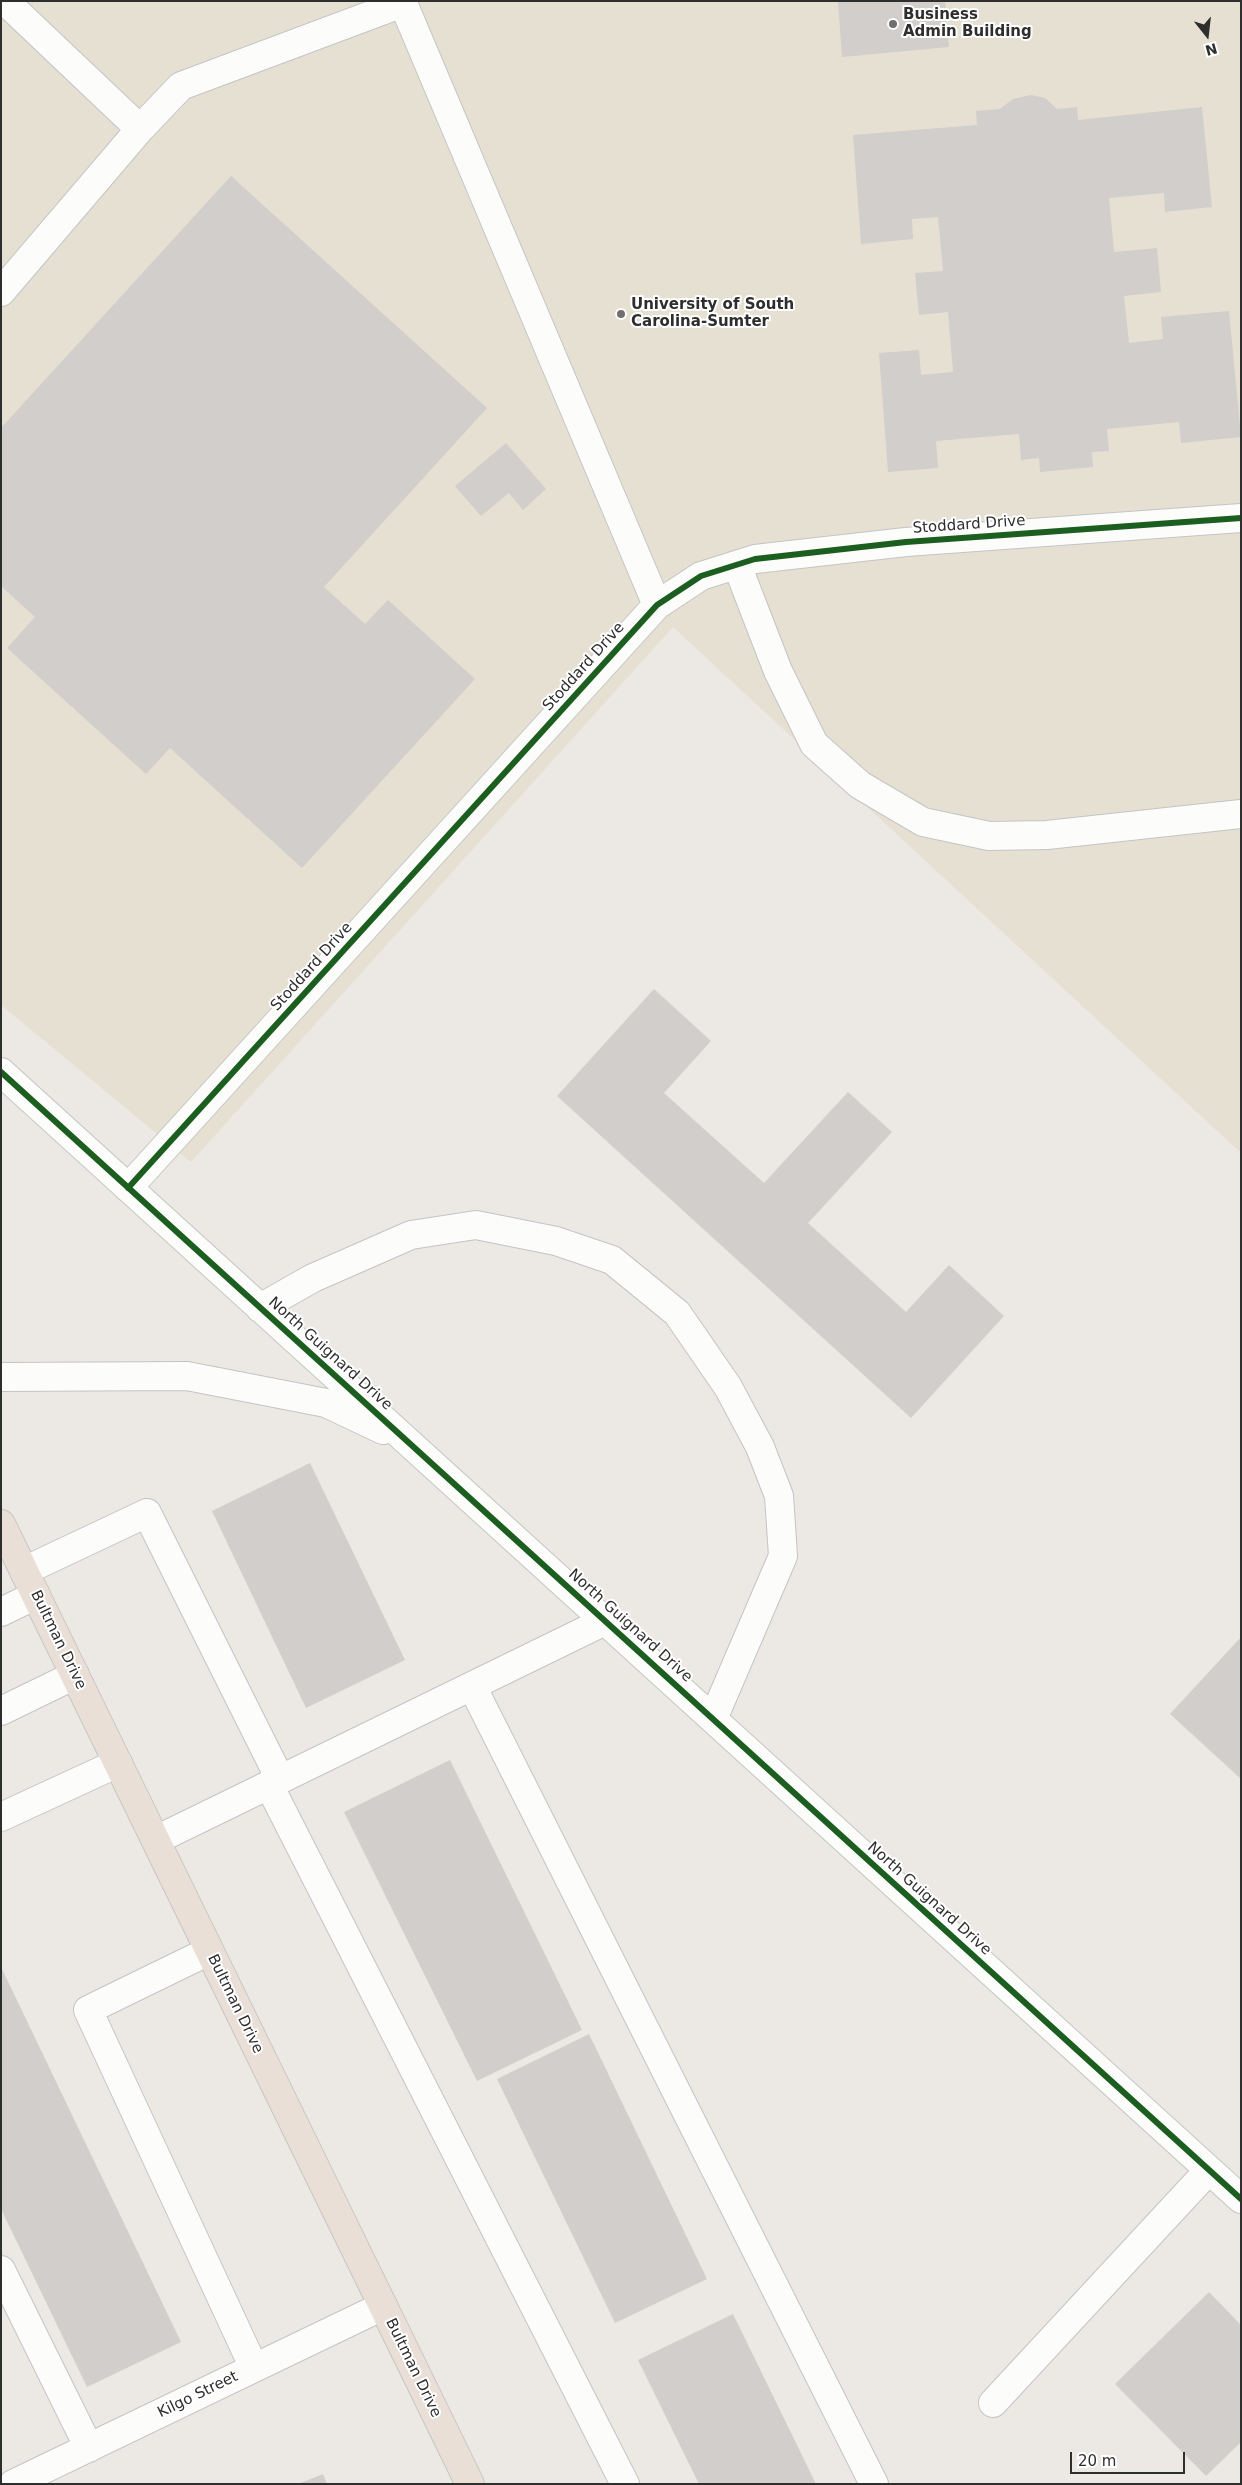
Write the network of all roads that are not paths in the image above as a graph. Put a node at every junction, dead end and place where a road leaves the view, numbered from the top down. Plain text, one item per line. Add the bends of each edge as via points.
1 (4, 1) edge
2 (140, 129) junction
3 (1, 292) edge
4 (1241, 518) edge
5 (737, 565) junction
6 (657, 605) junction
7 (1241, 814) edge
8 (1, 1072) edge
9 (128, 1188) junction
10 (260, 1308) junction
11 (1, 1377) edge
12 (410, 1443) junction
13 (1, 1524) edge
14 (30, 1583) junction
15 (1, 1612) edge
16 (605, 1621) junction
17 (75, 1676) junction
18 (472, 1686) junction
19 (1, 1711) edge
20 (713, 1719) junction
21 (118, 1763) junction
22 (275, 1782) junction
23 (1, 1817) edge
24 (156, 1840) junction
25 (210, 1951) junction
26 (1208, 2170) junction
27 (1241, 2199) edge
28 (1, 2270) edge
29 (383, 2306) junction
30 (254, 2368) junction
31 (992, 2403) dead end
32 (88, 2448) junction
33 (13, 2484) edge
34 (470, 2484) edge
35 (625, 2484) edge
36 (874, 2484) edge

1 - 2 street
2 - 3 street
2 - 6 street via 181,86 403,3
4 - 5 street, Stoddard Drive via 906,542 755,559
5 - 6 street, Stoddard Drive via 701,576
5 - 7 street via 778,671 814,744 860,785 923,822 989,836
6 - 9 street, Stoddard Drive
8 - 9 street, North Guignard Drive
9 - 10 street, North Guignard Drive
10 - 12 street, North Guignard Drive
10 - 20 street via 313,1278 411,1235 476,1225 556,1241 612,1260 677,1313 728,1387 760,1446 779,1496 783,1556
11 - 12 street via 187,1376 326,1403
12 - 16 street, North Guignard Drive
13 - 14 highway, Bultman Drive
14 - 15 street
14 - 17 highway, Bultman Drive
14 - 22 street via 147,1513
16 - 18 street
16 - 20 street, North Guignard Drive
17 - 19 street
17 - 21 highway, Bultman Drive
18 - 22 street
18 - 36 street
20 - 26 street, North Guignard Drive
21 - 23 street
21 - 24 highway, Bultman Drive
22 - 24 street
22 - 35 street
24 - 25 highway, Bultman Drive
25 - 29 highway, Bultman Drive
25 - 30 street via 88,2010
26 - 27 street, North Guignard Drive
26 - 31 street
28 - 32 street
29 - 30 street, Kilgo Street
29 - 34 highway, Bultman Drive
30 - 32 street, Kilgo Street
32 - 33 street, Kilgo Street

